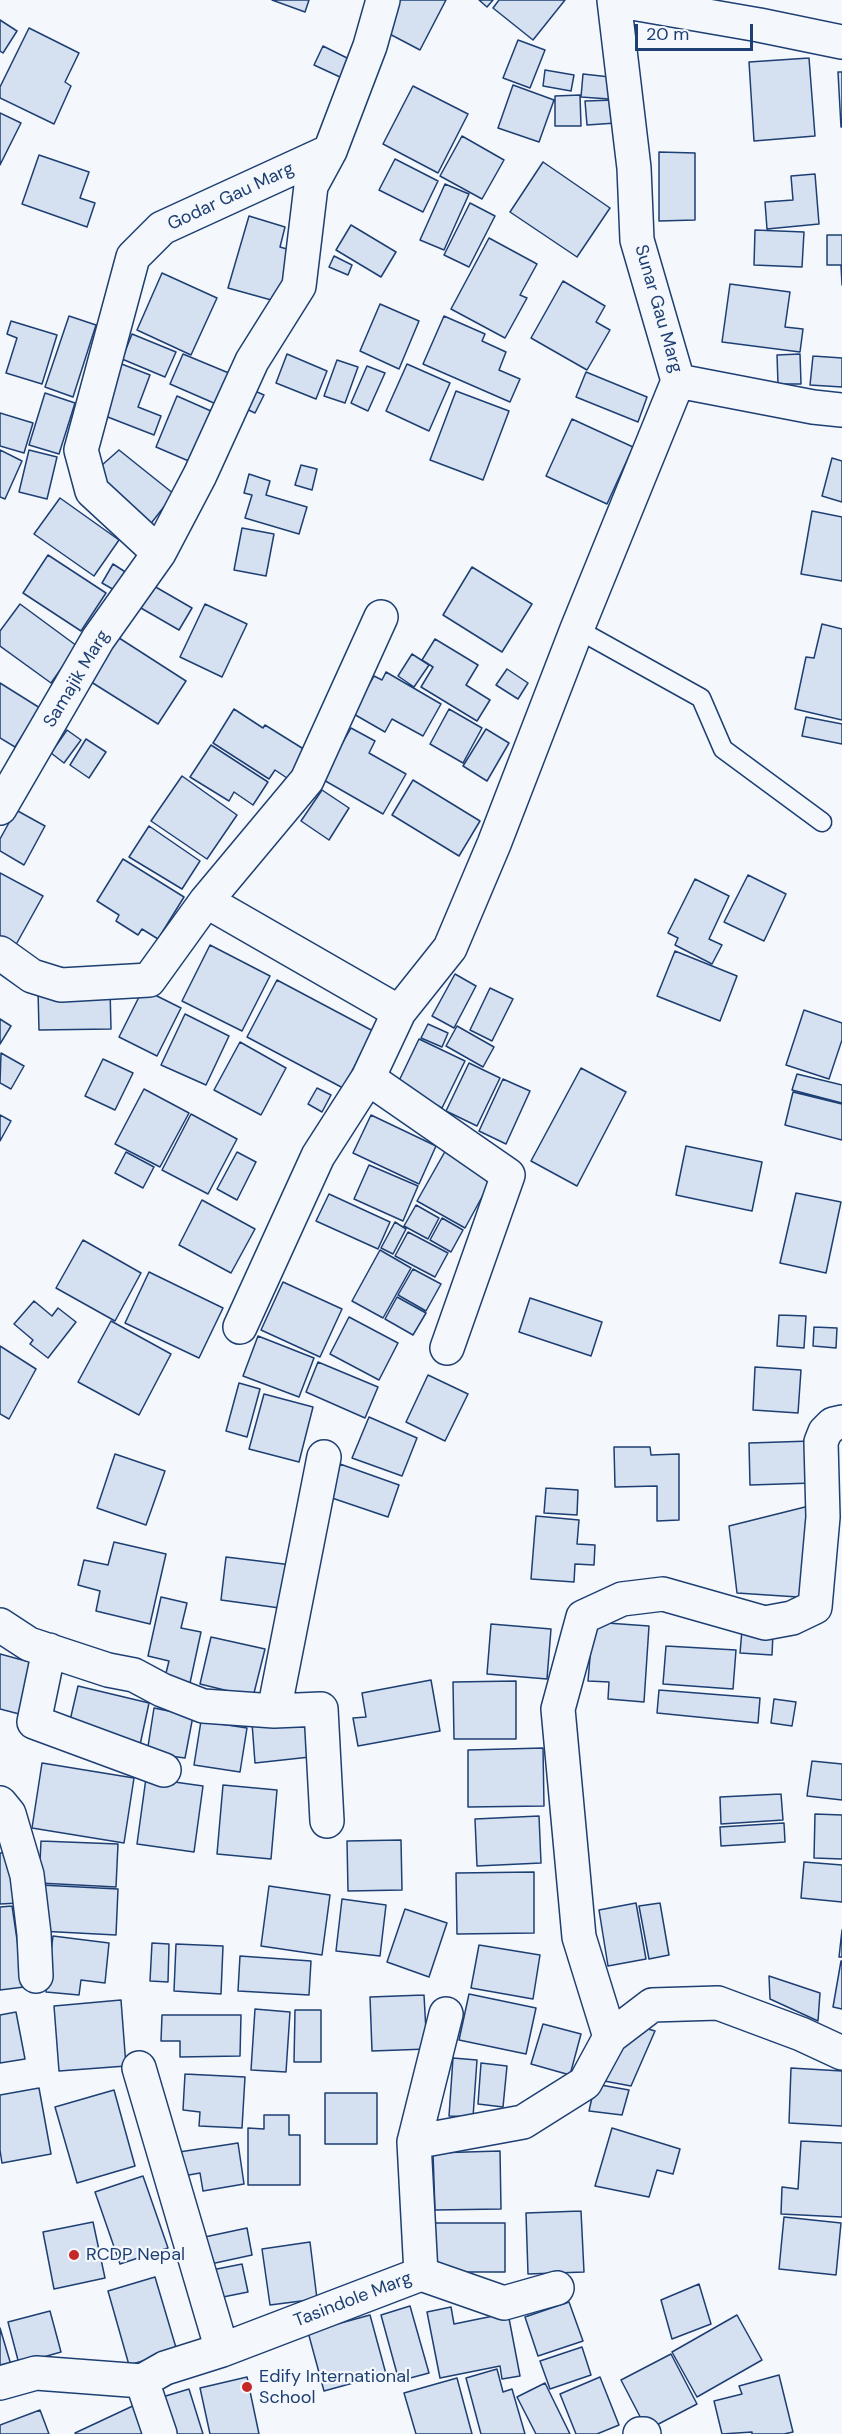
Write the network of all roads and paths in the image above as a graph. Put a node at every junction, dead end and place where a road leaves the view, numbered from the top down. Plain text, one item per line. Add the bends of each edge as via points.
1 (383, 0) edge
2 (615, 0) edge
3 (842, 42) edge
4 (330, 151) junction
5 (678, 381) junction
6 (832, 405) edge
7 (842, 430) edge
8 (159, 553) junction
9 (381, 617) dead end
10 (577, 629) junction
11 (0, 808) edge
12 (822, 822) dead end
13 (206, 902) junction
14 (0, 953) edge
15 (399, 1012) junction
16 (368, 1078) junction
17 (240, 1327) dead end
18 (447, 1348) dead end
19 (842, 1422) edge
20 (324, 1457) dead end
21 (0, 1625) edge
22 (49, 1650) junction
23 (274, 1711) junction
24 (164, 1770) dead end
25 (0, 1803) edge
26 (327, 1821) dead end
27 (36, 1976) dead end
28 (446, 2014) dead end
29 (610, 2037) junction
30 (842, 2053) edge
31 (139, 2068) dead end
32 (414, 2142) junction
33 (421, 2274) junction
34 (556, 2288) dead end
35 (222, 2350) junction
36 (141, 2381) junction
37 (0, 2383) edge
38 (160, 2434) edge

1 - 4 street
2 - 3 street
2 - 5 street, Sunar Gau Marg via 634,168 637,240
4 - 8 street, Samajik Marg via 311,186 299,286 252,361
4 - 8 street, Godar Gau Marg via 162,228 133,257 81,450 92,491
5 - 6 street, Sunar Gau Marg
5 - 10 street
6 - 7 street
8 - 11 street, Samajik Marg via 98,639
9 - 13 street via 307,780
10 - 12 lane via 701,698 723,748
10 - 15 street via 450,948
13 - 14 street via 149,980 61,986 32,976
13 - 15 street
15 - 16 street
16 - 17 street via 318,1156
16 - 18 street via 508,1175
19 - 29 street via 833,1424 821,1442 823,1517 815,1607 792,1618 765,1623 663,1594 622,1599 583,1617 558,1708 579,1937
20 - 23 street
21 - 22 street via 29,1644
22 - 23 street via 134,1675 203,1706
22 - 24 street via 34,1722
23 - 26 street via 321,1709
25 - 27 street via 9,1814 27,1875
28 - 32 street, Tasindole Marg
29 - 30 street via 652,2005 718,2003
29 - 32 street via 585,2083 523,2122
31 - 35 street
32 - 33 street, Tasindole Marg
33 - 34 street via 504,2302
33 - 35 street, Tasindole Marg
35 - 36 street, Tasindole Marg via 165,2368
36 - 37 street via 36,2373
36 - 38 street

